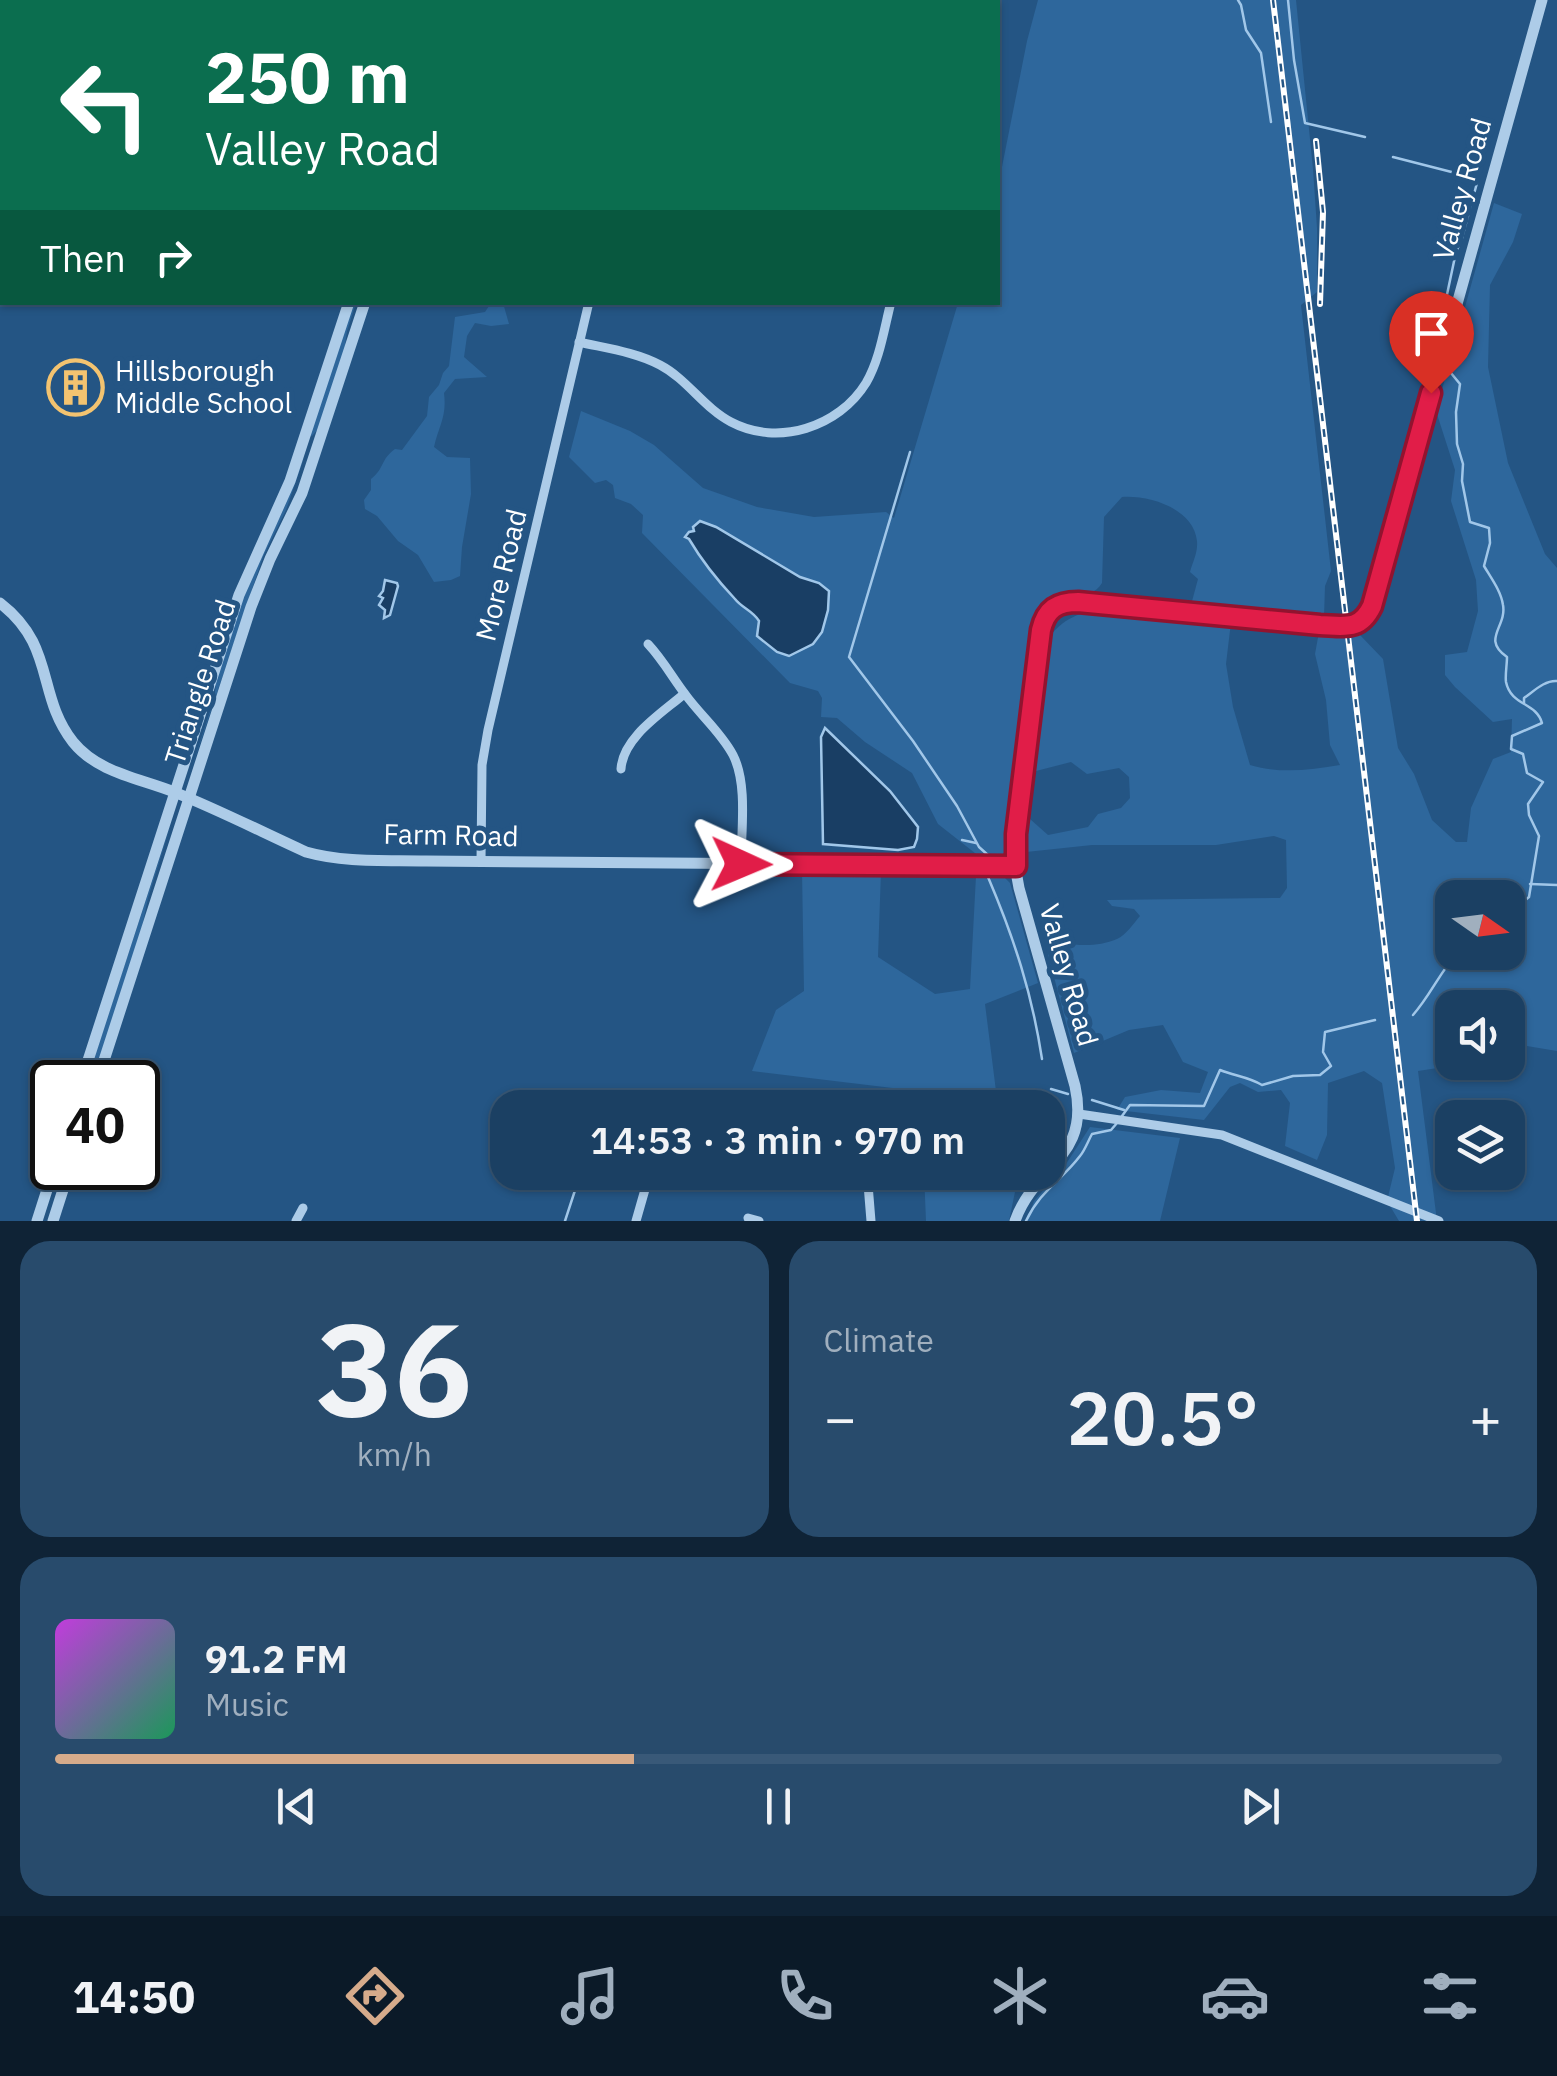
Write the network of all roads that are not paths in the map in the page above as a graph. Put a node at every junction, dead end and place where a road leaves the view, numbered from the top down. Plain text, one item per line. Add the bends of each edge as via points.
1 (1542, 0) edge
2 (348, 305) edge
3 (363, 305) edge
4 (588, 305) edge
5 (890, 305) edge
6 (578, 342) junction
7 (0, 603) edge
8 (648, 644) dead end
9 (684, 694) junction
10 (621, 769) dead end
11 (174, 792) junction
12 (188, 798) junction
13 (480, 860) junction
14 (741, 864) junction
15 (1016, 866) junction
16 (89, 1060) edge
17 (104, 1060) edge
18 (1079, 1114) junction
19 (47, 1190) edge
20 (63, 1190) edge
21 (645, 1190) edge
22 (868, 1190) edge
23 (303, 1208) dead end
24 (871, 1220) edge
25 (37, 1221) edge
26 (53, 1221) edge
27 (296, 1221) edge
28 (636, 1221) edge
29 (862, 1221) edge
30 (1015, 1221) edge
31 (1439, 1221) edge

1 - 15 street, Valley Road via 1366,618 1341,626 1078,602 1054,606 1041,630
2 - 11 street, Triangle Road via 290,481 239,595
3 - 12 street, Triangle Road via 302,493 251,607
4 - 6 street, More Road
5 - 6 street via 862,388 828,420 794,432 740,426 663,366
6 - 13 street, More Road via 488,730
7 - 11 street, Farm Road via 31,637 54,709 74,743 104,767
8 - 9 street
9 - 10 street via 635,738
9 - 14 street via 736,762
11 - 12 street, Farm Road
11 - 16 street, Triangle Road
12 - 13 street, Farm Road via 319,856
12 - 17 street, Triangle Road
13 - 14 street, Farm Road
14 - 15 street, Farm Road
15 - 18 street, Valley Road
18 - 30 street via 1066,1149
18 - 31 street via 1222,1135
19 - 25 street
20 - 26 street
21 - 28 street
22 - 24 street
23 - 27 street
24 - 29 street

